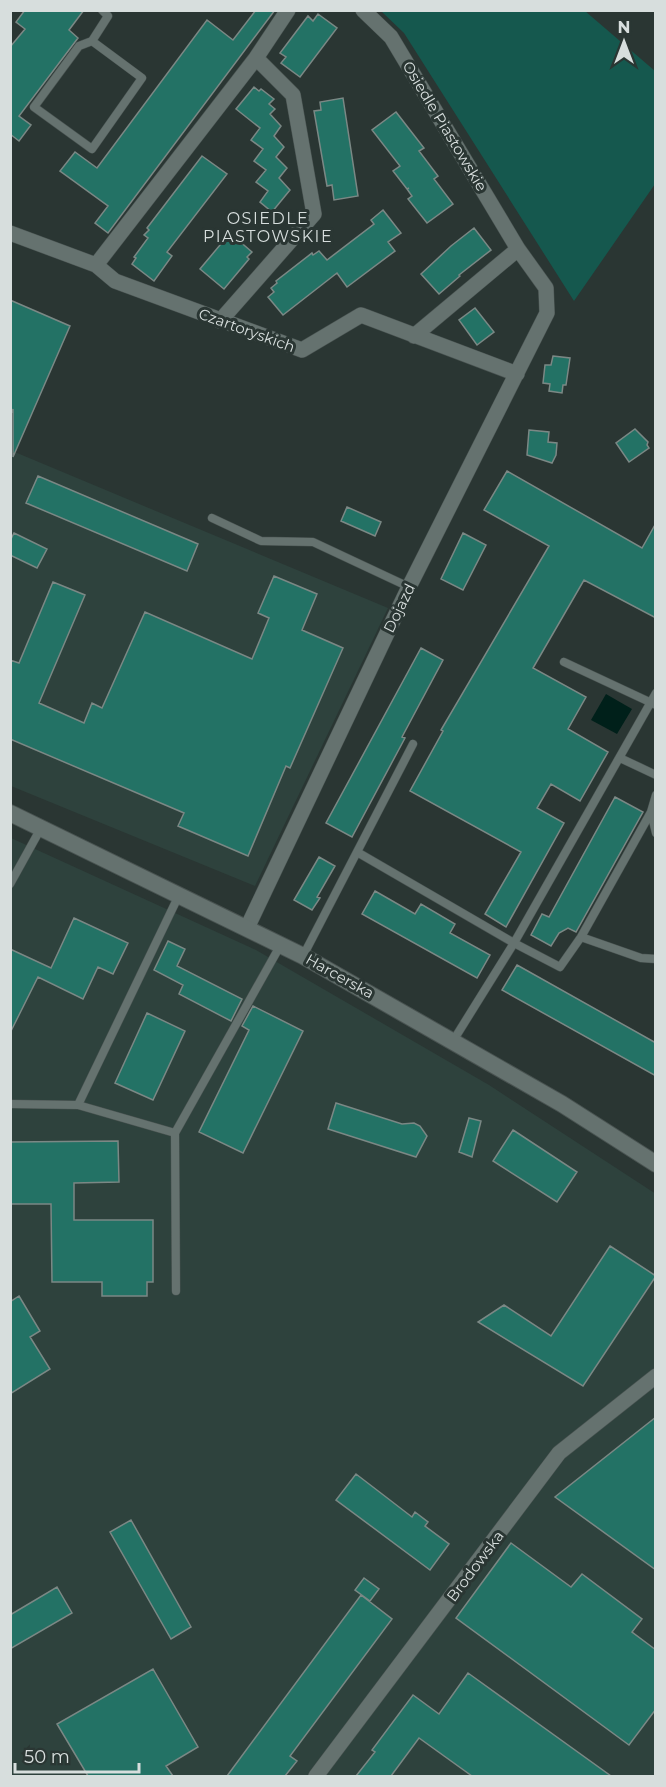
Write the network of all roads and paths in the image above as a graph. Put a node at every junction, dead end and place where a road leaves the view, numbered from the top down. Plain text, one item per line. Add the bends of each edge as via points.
1 (102, 10) edge
2 (288, 10) edge
3 (363, 10) edge
4 (92, 41) junction
5 (256, 58) junction
6 (10, 233) edge
7 (518, 249) junction
8 (96, 266) junction
9 (546, 288) joint
10 (220, 321) junction
11 (414, 336) junction
12 (517, 374) junction
13 (212, 518) dead end
14 (409, 587) junction
15 (564, 662) dead end
16 (656, 693) edge
17 (653, 704) edge
18 (414, 744) dead end
19 (620, 758) junction
20 (656, 775) edge
21 (656, 795) edge
22 (651, 812) junction
23 (10, 813) edge
24 (42, 827) junction
25 (656, 833) edge
26 (357, 852) junction
27 (10, 884) edge
28 (179, 894) junction
29 (247, 928) junction
30 (581, 937) junction
31 (514, 943) junction
32 (281, 944) junction
33 (303, 956) junction
34 (656, 959) edge
35 (453, 1041) junction
36 (10, 1104) edge
37 (78, 1105) junction
38 (175, 1133) junction
39 (656, 1164) edge
40 (176, 1291) dead end
41 (656, 1376) edge
42 (316, 1776) edge

1 - 4 lane via 108,15
2 - 5 street
3 - 7 street, Osiedle Piastowskie via 391,37
4 - 4 lane via 142,78 92,149 34,107 79,46
5 - 8 street
5 - 10 street via 293,95 314,214
6 - 8 street, Czartoryskich
7 - 9 street, Osiedle Piastowskie
7 - 11 street
8 - 10 street, Czartoryskich via 115,281
9 - 12 street, Dojazd via 547,313
10 - 11 street, Czartoryskich via 302,350 361,315
11 - 12 street, Czartoryskich
12 - 14 street, Dojazd
13 - 14 lane via 261,541 313,542
14 - 29 street, Dojazd
15 - 17 lane
16 - 17 lane
17 - 19 lane
18 - 26 lane
19 - 20 lane
19 - 31 lane
21 - 22 lane
22 - 25 lane
22 - 30 lane
23 - 24 street, Harcerska
24 - 27 lane
24 - 28 street, Harcerska
26 - 31 lane
26 - 33 lane
28 - 29 street, Harcerska
28 - 37 lane
29 - 32 street, Harcerska
30 - 31 lane via 560,967
30 - 34 lane via 641,958
31 - 35 lane
32 - 33 street, Harcerska
32 - 38 lane
33 - 35 street, Harcerska
35 - 39 street, Harcerska
36 - 37 lane
37 - 38 lane
38 - 40 lane
41 - 42 street, Brodowska via 559,1453

